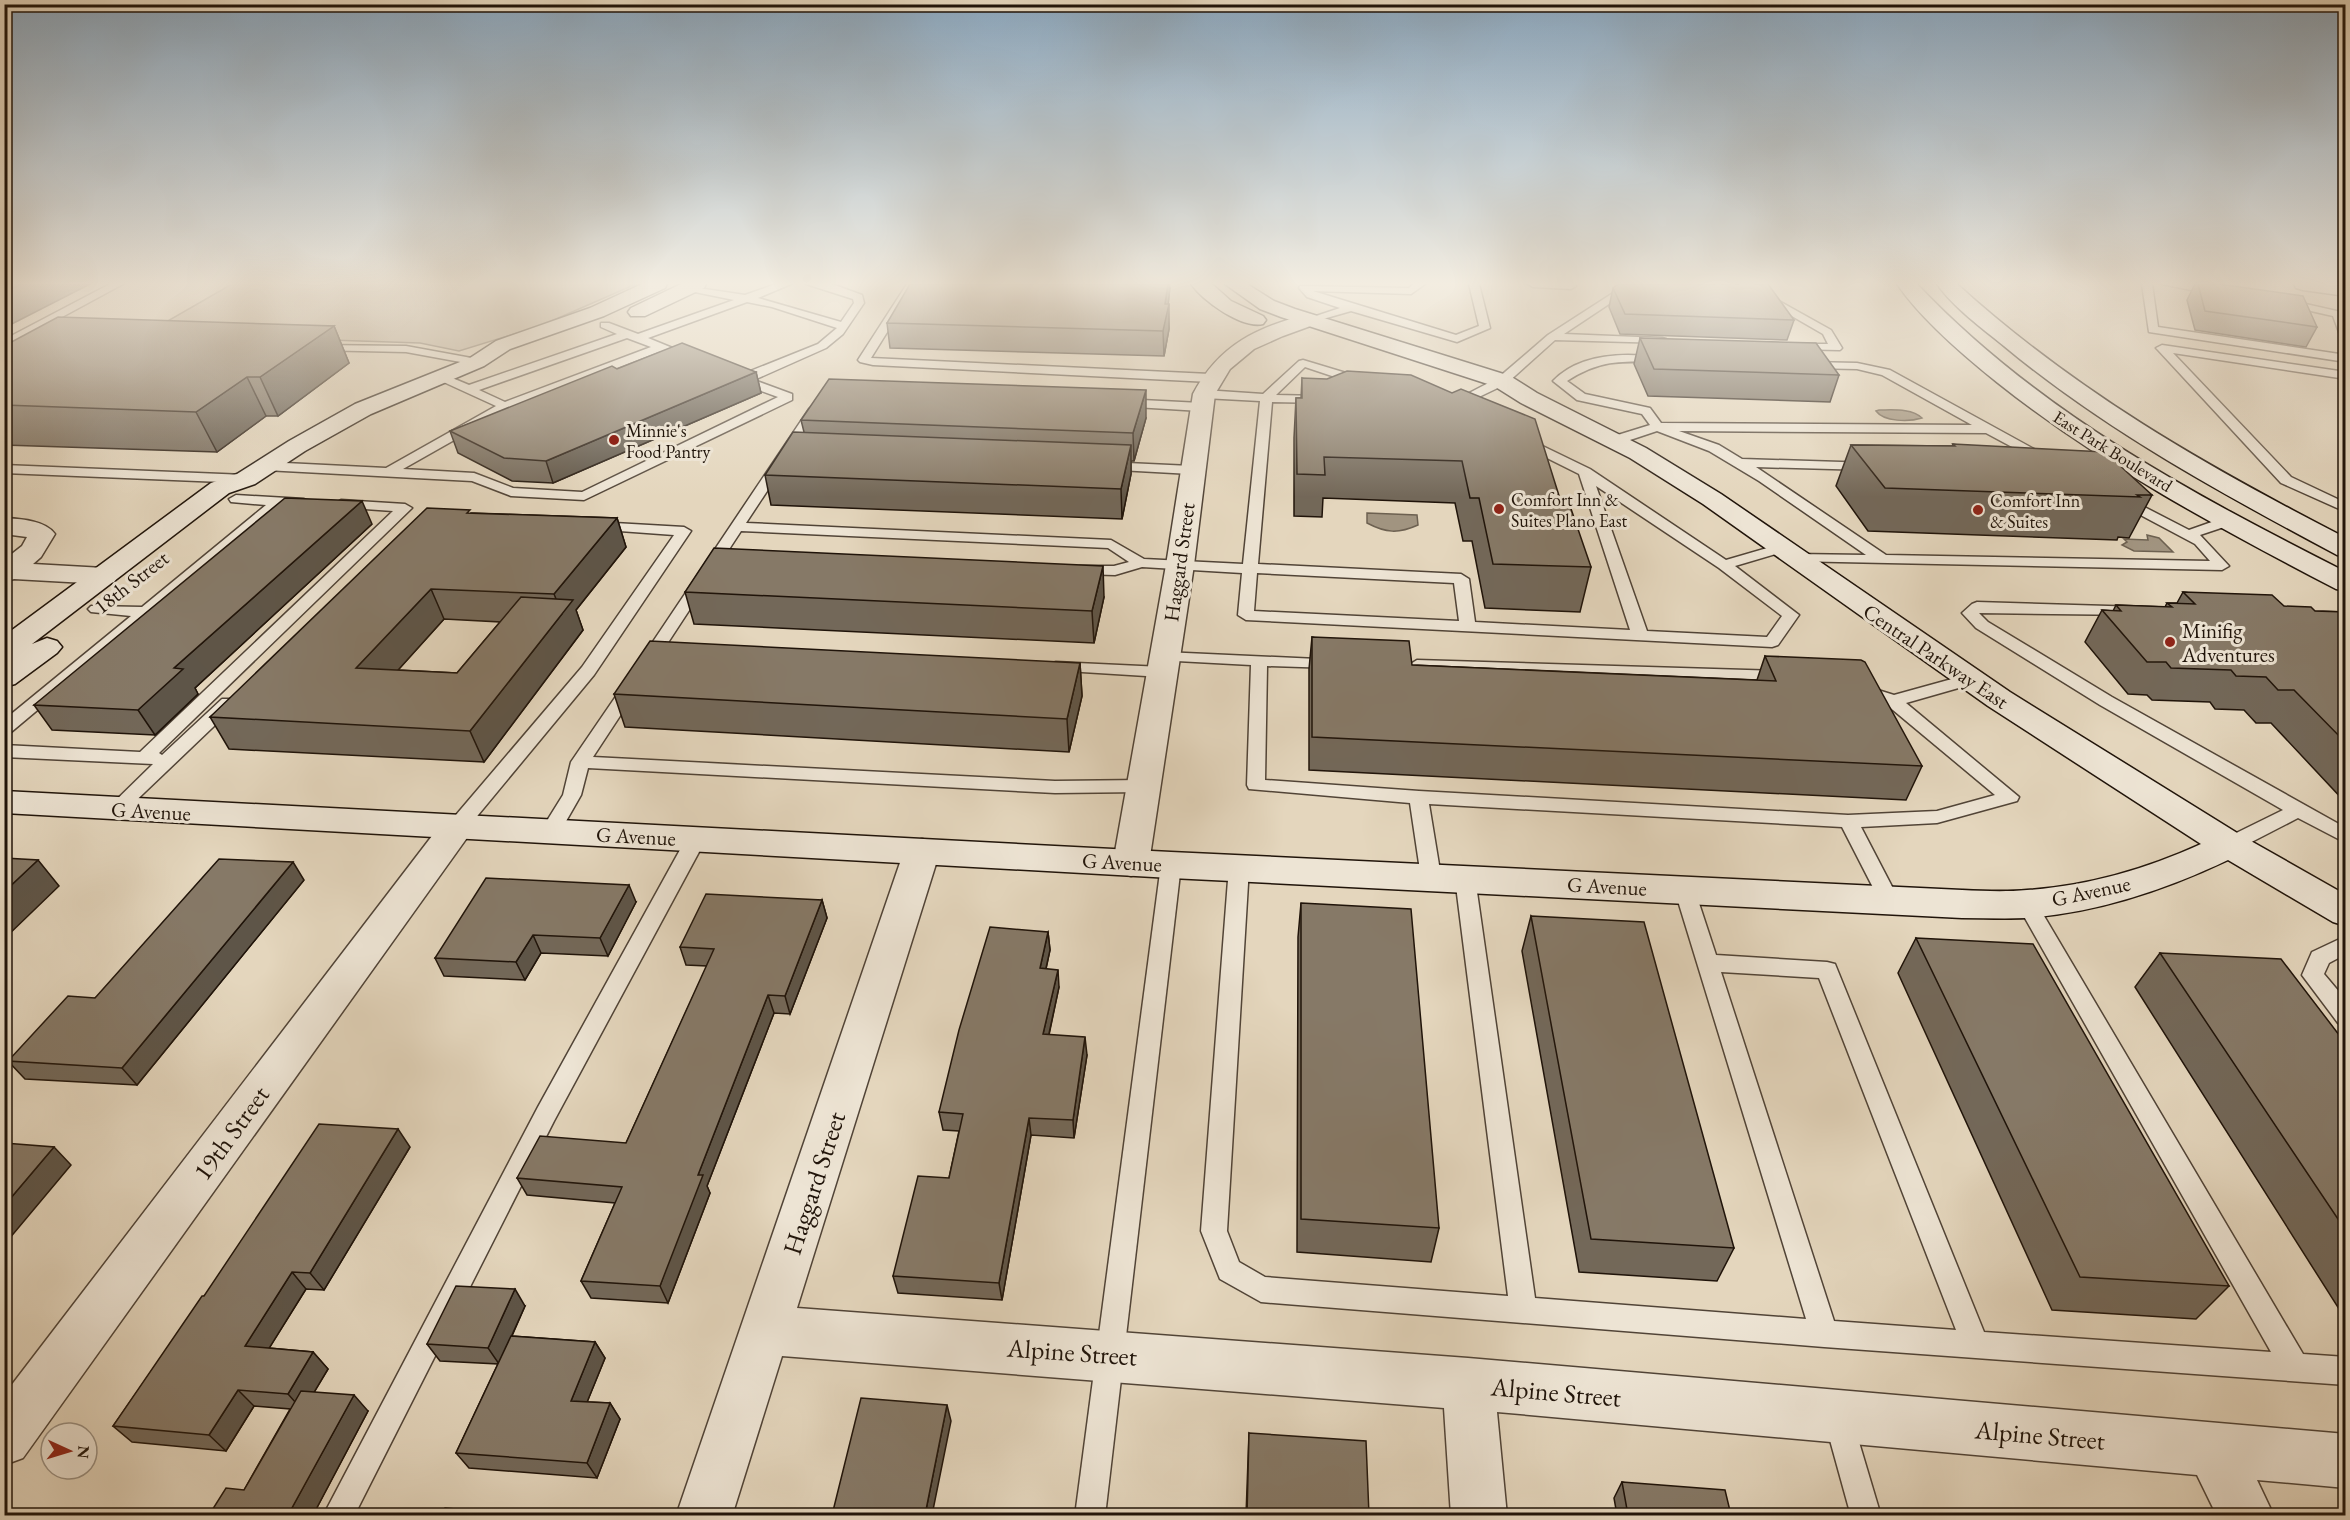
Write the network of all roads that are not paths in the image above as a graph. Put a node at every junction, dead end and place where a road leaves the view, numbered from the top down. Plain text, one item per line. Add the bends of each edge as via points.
1 (438, 355) edge
2 (487, 355) edge
3 (520, 355) edge
4 (574, 355) edge
5 (641, 355) edge
6 (678, 355) edge
7 (801, 355) edge
8 (867, 355) edge
9 (1231, 355) edge
10 (1377, 355) edge
11 (1406, 355) edge
12 (1530, 355) edge
13 (1978, 355) edge
14 (2028, 355) edge
15 (2169, 355) edge
16 (2208, 355) edge
17 (2319, 355) edge
18 (2346, 359) edge
19 (1674, 360) edge
20 (477, 362) junction
21 (702, 364) edge
22 (1800, 364) edge
23 (722, 372) edge
24 (2346, 376) edge
25 (441, 377) junction
26 (743, 380) junction
27 (1493, 386) junction
28 (1376, 387) edge
29 (468, 390) junction
30 (1205, 393) junction
31 (824, 395) edge
32 (1266, 398) junction
33 (1336, 400) edge
34 (1107, 403) edge
35 (505, 406) junction
36 (1473, 415) edge
37 (1657, 427) junction
38 (1988, 429) junction
39 (1514, 436) edge
40 (1613, 441) junction
41 (1739, 463) junction
42 (1096, 466) edge
43 (1880, 466) edge
44 (4, 469) edge
45 (1191, 470) junction
46 (2033, 470) edge
47 (1585, 472) junction
48 (387, 473) junction
49 (249, 481) junction
50 (2108, 492) edge
51 (279, 501) junction
52 (2346, 508) edge
53 (2271, 510) junction
54 (2228, 521) junction
55 (577, 525) edge
56 (4, 526) edge
57 (737, 527) junction
58 (2188, 535) junction
59 (2346, 549) edge
60 (1788, 553) junction
61 (1882, 559) junction
62 (1141, 563) junction
63 (1180, 565) junction
64 (1724, 565) junction
65 (1068, 569) edge
66 (1252, 569) junction
67 (7, 572) edge
68 (104, 576) junction
69 (2346, 583) edge
70 (96, 609) junction
71 (2154, 610) edge
72 (146, 612) junction
73 (1468, 626) junction
74 (1640, 635) junction
75 (656, 649) junction
76 (680, 650) edge
77 (4, 651) edge
78 (1259, 660) junction
79 (1354, 663) edge
80 (1163, 665) junction
81 (1401, 665) edge
82 (1044, 667) edge
83 (1805, 677) edge
84 (4, 678) edge
85 (1970, 679) junction
86 (1850, 685) edge
87 (236, 695) edge
88 (1893, 700) junction
89 (4, 729) edge
90 (4, 750) edge
91 (145, 757) junction
92 (169, 759) junction
93 (580, 762) junction
94 (1143, 786) junction
95 (1419, 796) junction
96 (4, 802) edge
97 (116, 809) junction
98 (2298, 810) junction
99 (1848, 821) junction
100 (457, 827) junction
101 (550, 832) junction
102 (2346, 837) edge
103 (696, 840) junction
104 (2229, 845) junction
105 (922, 851) junction
106 (1131, 863) junction
107 (1171, 865) junction
108 (1239, 867) junction
109 (1448, 878) junction
110 (1685, 891) junction
111 (1890, 902) junction
112 (2027, 904) junction
113 (2346, 912) edge
114 (2346, 944) edge
115 (1708, 963) junction
116 (2346, 1017) edge
117 (1523, 1311) junction
118 (766, 1330) junction
119 (1824, 1334) junction
120 (1976, 1345) junction
121 (1110, 1355) junction
122 (2295, 1367) junction
123 (2346, 1371) edge
124 (1468, 1384) junction
125 (1838, 1417) junction
126 (4, 1439) edge
127 (2213, 1450) junction
128 (2346, 1461) edge
129 (338, 1515) edge
130 (704, 1515) edge
131 (1090, 1515) edge
132 (1479, 1515) edge
133 (1866, 1515) edge
134 (2246, 1515) edge

1 - 20 lane
2 - 20 street, 18th Street
3 - 20 street, 18th Street
4 - 29 lane
5 - 35 lane
6 - 21 lane
7 - 26 lane
8 - 30 lane via 864,360 873,362
9 - 30 street
10 - 27 street, Central Parkway East
11 - 27 street, Central Parkway East
12 - 27 lane
13 - 54 street, East Park Boulevard via 2107,449
14 - 53 street, East Park Boulevard via 2093,405
15 - 52 lane via 2286,480
16 - 24 lane
17 - 18 lane
19 - 37 lane via 1605,358 1582,365 1559,381 1581,397 1646,411
20 - 25 street, 18th Street
22 - 38 lane via 1857,366 1886,372
23 - 26 lane
25 - 29 lane
25 - 49 street, 18th Street via 363,409 297,446
26 - 48 lane via 788,397 584,496 511,492 474,477
27 - 36 lane via 1447,404
27 - 40 street, Central Parkway East via 1529,398
28 - 32 lane via 1303,363
29 - 35 lane
30 - 32 lane
30 - 34 lane
30 - 45 street, Haggard Street
31 - 57 lane via 791,454
32 - 33 lane
32 - 66 lane
35 - 48 lane
37 - 38 lane
37 - 40 lane
37 - 41 lane via 1714,447
38 - 46 lane via 2057,468
39 - 47 lane
40 - 60 street, Central Parkway East via 1712,499
41 - 43 lane
41 - 61 lane
42 - 45 lane
44 - 49 lane
45 - 63 street, Haggard Street
47 - 64 lane
47 - 74 lane
48 - 49 lane
49 - 51 lane
49 - 68 street, 18th Street via 220,488
49 - 70 street, 18th Street
50 - 58 lane
51 - 72 lane
51 - 91 lane via 405,508
53 - 54 street
53 - 59 street, East Park Boulevard
54 - 58 lane
54 - 69 street, East Park Boulevard
55 - 100 lane via 684,531 588,671
56 - 67 street via 23,526 42,534 32,551
57 - 62 lane via 1111,544
57 - 75 lane via 725,555
58 - 61 lane via 2200,541 2222,566
60 - 61 lane
60 - 64 lane
60 - 85 street, Central Parkway East
62 - 63 lane
62 - 65 lane via 1115,571
63 - 66 lane
63 - 80 street, Haggard Street
64 - 74 lane via 1791,615 1772,642
66 - 73 lane via 1461,579
66 - 73 lane via 1246,615
67 - 68 street
68 - 77 street, 18th Street
70 - 72 lane
70 - 84 street, 18th Street
71 - 98 lane via 1977,607 1970,613 1982,625 2106,701
72 - 89 lane
73 - 74 lane
75 - 76 lane
75 - 93 lane
78 - 79 lane
78 - 80 lane
78 - 95 lane via 1256,785
80 - 82 lane
80 - 94 street, Haggard Street
81 - 83 lane
85 - 88 lane
85 - 104 street, Central Parkway East
86 - 88 lane
87 - 92 lane
88 - 99 lane via 2010,797 1937,818
90 - 91 lane
91 - 92 lane
92 - 97 lane
93 - 94 lane via 1055,787
93 - 101 lane via 572,795
94 - 106 street, Haggard Street
95 - 99 lane
95 - 109 lane
96 - 97 street, G Avenue
97 - 100 street, G Avenue
98 - 102 lane
98 - 104 lane
99 - 111 lane
100 - 101 street, G Avenue
100 - 126 street, 19th Street
101 - 103 street, G Avenue
103 - 105 street, G Avenue
103 - 129 lane via 546,1114
104 - 112 street, G Avenue via 2185,867 2099,893
104 - 113 street, Central Parkway East
105 - 106 street, G Avenue
105 - 118 street, Haggard Street
106 - 107 street, G Avenue
107 - 108 street, G Avenue
107 - 121 lane
108 - 109 street, G Avenue
108 - 117 lane via 1214,1230 1229,1270 1262,1289
109 - 110 street, G Avenue
109 - 117 lane
110 - 111 street, G Avenue
110 - 115 lane
111 - 112 street, G Avenue
112 - 122 lane
114 - 116 lane via 2320,958 2313,975
115 - 119 lane
115 - 120 lane via 1827,970
117 - 119 lane
118 - 121 street, Alpine Street
118 - 130 street, Haggard Street
119 - 120 lane
120 - 122 lane
121 - 124 street, Alpine Street
121 - 131 lane
122 - 123 lane
124 - 125 street, Alpine Street
124 - 132 street
125 - 127 street, Alpine Street
125 - 133 lane
127 - 128 street, Alpine Street
127 - 134 street

